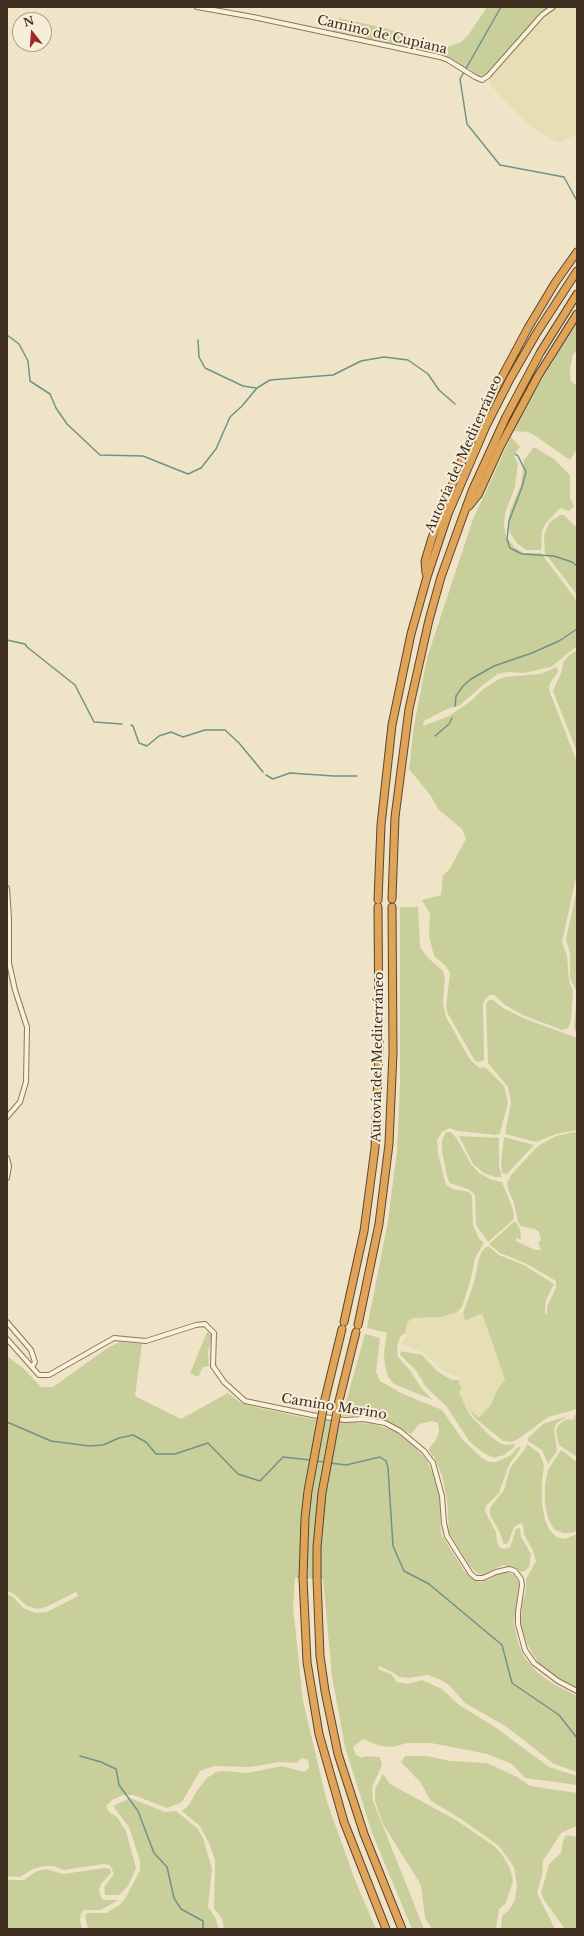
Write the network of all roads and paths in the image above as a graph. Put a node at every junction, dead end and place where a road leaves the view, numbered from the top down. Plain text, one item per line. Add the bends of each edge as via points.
1 (197, 7) edge
2 (553, 7) edge
3 (577, 252) edge
4 (577, 271) edge
5 (577, 294) edge
6 (577, 314) edge
7 (464, 510) junction
8 (427, 577) junction
9 (7, 888) edge
10 (392, 900) dead end
11 (392, 907) dead end
12 (7, 1117) edge
13 (7, 1158) edge
14 (7, 1178) edge
15 (7, 1322) edge
16 (7, 1339) edge
17 (32, 1368) junction
18 (577, 1691) edge
19 (386, 1929) edge
20 (402, 1929) edge

1 - 2 street, Camino de Cupiana via 440,57 482,80 542,15
3 - 8 highway via 528,328 463,457 425,561
4 - 8 highway, Autovía del Mediterráneo via 536,334 500,399 448,514
5 - 7 highway, Autovía del Mediterráneo via 522,385
6 - 7 highway via 528,394 478,495
7 - 10 highway, Autovía del Mediterráneo via 441,576 408,710 395,817
8 - 19 highway, Autovía del Mediterráneo, bridge via 411,634 392,724 381,825 378,903 379,1051 375,1148 364,1231 325,1399 308,1491 303,1578 307,1662 321,1741 344,1822
9 - 12 street via 9,963 27,1027 26,1082 20,1102
11 - 20 highway, Autovía del Mediterráneo, bridge via 393,1054 390,1130 379,1224 339,1401 322,1493 317,1578 320,1656 337,1747 364,1834
13 - 14 street
15 - 17 street via 31,1350 35,1362
16 - 17 street, Camino Merino
17 - 18 street, Camino Merino via 39,1375 49,1375 114,1338 146,1341 196,1324 205,1324 214,1333 213,1366 224,1382 245,1400 312,1415 345,1420 370,1420 400,1430 424,1451 433,1463 442,1496 447,1536 471,1574 476,1578 483,1578 509,1569 515,1571 522,1585 518,1624 525,1650 534,1663

